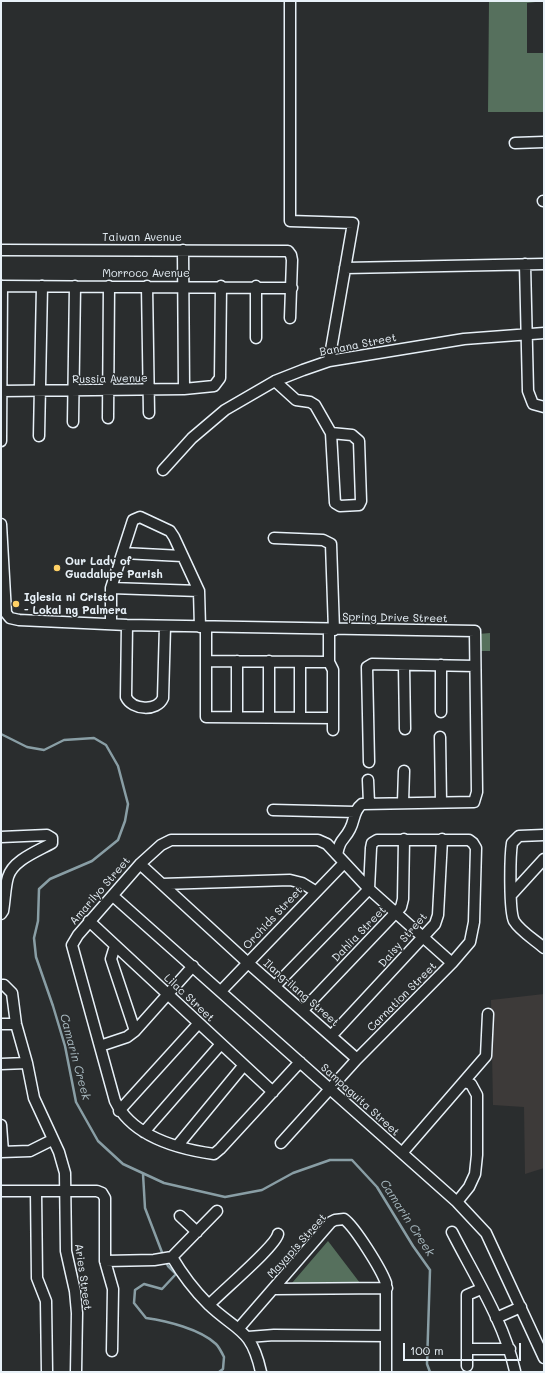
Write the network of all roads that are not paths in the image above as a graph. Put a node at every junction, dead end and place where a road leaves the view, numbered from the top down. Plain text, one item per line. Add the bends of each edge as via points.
1 (290, 1) edge
2 (544, 142) edge
3 (515, 143) dead end
4 (1, 250) edge
5 (183, 250) junction
6 (525, 264) junction
7 (544, 264) edge
8 (345, 268) junction
9 (2, 286) edge
10 (42, 286) junction
11 (75, 286) junction
12 (109, 286) junction
13 (147, 286) junction
14 (183, 286) junction
15 (221, 286) junction
16 (256, 286) junction
17 (292, 288) junction
18 (290, 318) dead end
19 (526, 333) junction
20 (544, 333) edge
21 (256, 338) dead end
22 (329, 361) junction
23 (275, 381) junction
24 (184, 389) junction
25 (149, 390) junction
26 (1, 391) edge
27 (39, 391) junction
28 (109, 391) junction
29 (73, 392) junction
30 (544, 407) edge
31 (148, 413) dead end
32 (108, 418) dead end
33 (73, 422) dead end
34 (330, 434) junction
35 (39, 436) dead end
36 (1, 441) edge
37 (163, 470) dead end
38 (1, 528) edge
39 (274, 538) dead end
40 (123, 553) junction
41 (182, 556) junction
42 (111, 588) junction
43 (199, 591) junction
44 (110, 624) junction
45 (127, 625) junction
46 (165, 626) junction
47 (203, 627) junction
48 (332, 630) junction
49 (206, 661) junction
50 (237, 661) junction
51 (269, 661) junction
52 (300, 662) junction
53 (329, 662) junction
54 (404, 665) junction
55 (442, 665) junction
56 (475, 666) junction
57 (442, 712) dead end
58 (237, 717) junction
59 (269, 717) junction
60 (300, 718) junction
61 (333, 718) junction
62 (405, 729) dead end
63 (333, 730) dead end
64 (440, 737) dead end
65 (369, 762) dead end
66 (404, 771) dead end
67 (368, 780) dead end
68 (403, 802) junction
69 (442, 802) junction
70 (369, 803) junction
71 (273, 810) dead end
72 (355, 812) junction
73 (544, 835) edge
74 (1, 837) edge
75 (404, 838) junction
76 (442, 839) junction
77 (341, 859) junction
78 (544, 859) edge
79 (140, 864) junction
80 (6, 872) edge
81 (162, 884) junction
82 (368, 889) junction
83 (315, 891) junction
84 (511, 895) junction
85 (113, 896) junction
86 (1, 914) edge
87 (396, 914) junction
88 (89, 922) junction
89 (423, 938) junction
90 (116, 946) junction
91 (544, 948) edge
92 (248, 963) junction
93 (452, 963) junction
94 (193, 966) junction
95 (3, 985) edge
96 (275, 986) junction
97 (221, 991) junction
98 (168, 996) junction
99 (303, 1010) junction
100 (488, 1014) dead end
101 (1, 1024) edge
102 (16, 1024) junction
103 (198, 1024) junction
104 (136, 1031) junction
105 (332, 1036) junction
106 (221, 1044) junction
107 (100, 1046) junction
108 (357, 1059) junction
109 (300, 1062) junction
110 (27, 1063) junction
111 (1, 1064) edge
112 (244, 1065) junction
113 (464, 1082) junction
114 (330, 1089) junction
115 (273, 1092) junction
116 (119, 1111) junction
117 (1, 1125) edge
118 (144, 1132) junction
119 (52, 1140) junction
120 (281, 1143) dead end
121 (178, 1145) junction
122 (2, 1152) edge
123 (402, 1153) junction
124 (1, 1191) edge
125 (36, 1191) junction
126 (66, 1191) junction
127 (457, 1202) junction
128 (217, 1211) dead end
129 (180, 1216) dead end
130 (197, 1232) junction
131 (452, 1232) dead end
132 (278, 1234) dead end
133 (172, 1257) junction
134 (105, 1261) junction
135 (387, 1288) junction
136 (274, 1289) junction
137 (481, 1289) junction
138 (209, 1304) junction
139 (521, 1307) junction
140 (496, 1318) junction
141 (240, 1328) junction
142 (386, 1336) junction
143 (248, 1337) junction
144 (467, 1349) junction
145 (510, 1349) junction
146 (112, 1351) dead end
147 (544, 1358) edge
148 (468, 1366) dead end
149 (515, 1371) dead end
150 (47, 1372) edge
151 (76, 1372) edge
152 (261, 1372) edge
153 (386, 1372) edge

1 - 8 street via 290,220 353,223
2 - 3 street
4 - 5 street, Taiwan Avenue
5 - 14 street
5 - 17 street, Taiwan Avenue via 288,251 291,254
6 - 7 street
6 - 8 street
6 - 19 street
8 - 22 street
9 - 10 street, Morroco Avenue
9 - 26 street
10 - 11 street, Morroco Avenue
10 - 27 street
11 - 12 street, Morroco Avenue
11 - 29 street
12 - 13 street, Morroco Avenue
12 - 28 street
13 - 14 street, Morroco Avenue
13 - 25 street
14 - 15 street, Morroco Avenue
14 - 24 street
15 - 16 street, Morroco Avenue
15 - 24 street, Russia Avenue via 220,378 209,388
16 - 17 street, Morroco Avenue
16 - 21 street
17 - 18 street
19 - 20 street, Banana Street
19 - 22 street, Banana Street via 464,339
19 - 30 street via 528,391 533,404
22 - 23 street, Banana Street
23 - 34 street via 296,400 310,402 315,406
23 - 37 street, Banana Street via 225,410 192,438
24 - 25 street, Russia Avenue
25 - 28 street, Russia Avenue
25 - 31 street
26 - 27 street, Russia Avenue
26 - 36 street
27 - 29 street, Russia Avenue
27 - 35 street
28 - 29 street, Russia Avenue
28 - 32 street
29 - 33 street
34 - 34 street via 352,435 359,441 359,506 340,506 335,503
38 - 44 street, Spring Drive Street via 6,613 10,618
39 - 48 street via 323,540 331,544
40 - 41 street
40 - 41 street via 133,520 140,517 170,531
40 - 42 street
41 - 43 street
42 - 43 street
42 - 44 street
43 - 47 street
44 - 45 street, Spring Drive Street
45 - 46 street, Spring Drive Street
45 - 46 street via 126,697 134,707 156,707 161,704
46 - 47 street, Spring Drive Street
47 - 48 street, Spring Drive Street
47 - 49 street
48 - 53 street
48 - 56 street, Spring Drive Street via 475,631
49 - 50 street
49 - 58 street via 206,717
50 - 51 street
50 - 58 street
51 - 52 street
51 - 59 street
52 - 53 street
52 - 60 street
53 - 61 street via 333,670
54 - 55 street
54 - 62 street
54 - 65 street via 372,664 367,667
55 - 56 street
55 - 57 street
56 - 69 street, Spring Drive Street via 476,798 474,802 469,803
58 - 59 street
59 - 60 street
60 - 61 street
61 - 63 street
64 - 69 street
66 - 68 street
67 - 70 street
68 - 69 street, Spring Drive Street
68 - 70 street, Spring Drive Street
70 - 72 street via 362,804
71 - 72 street
72 - 77 street, Orchids Street via 350,829 340,843
73 - 84 street via 519,836 512,843
74 - 80 street via 47,835 52,838 52,843
75 - 76 street
75 - 82 street via 377,840 372,843
75 - 87 street, Dahlia Street via 403,899
76 - 89 street, Daisy Street via 438,915 435,924
76 - 93 street, Carnation Street via 469,840 476,848 473,934 470,942
77 - 79 street, Amarilyo Street via 327,844 310,840 171,840 161,844
77 - 82 street, Amarilyo Street
77 - 83 street, Orchids Street
78 - 84 street
79 - 81 street, Ilang-ilang Street
79 - 85 street, Amarilyo Street
80 - 86 street via 8,877
81 - 83 street via 290,880 302,882
81 - 92 street, Ilang-ilang Street
82 - 87 street, Amarilyo Street
82 - 96 street
83 - 92 street, Orchids Street
84 - 91 street via 515,923
85 - 88 street, Amarilyo Street
85 - 94 street, Sampaguita Street
87 - 89 street, Amarilyo Street
87 - 99 street, Dahlia Street
88 - 90 street, Lilac Street
88 - 107 street, Amarilyo Street via 73,941 72,950
89 - 93 street, Amarilyo Street
89 - 105 street, Daisy Street
90 - 98 street, Lilac Street
90 - 104 street via 111,960
92 - 96 street, Ilang-ilang Street
92 - 97 street, Orchids Street
93 - 108 street, Carnation Street
94 - 97 street, Sampaguita Street
94 - 98 street
95 - 102 street, Aries Street via 12,993
96 - 99 street, Ilang-ilang Street
97 - 109 street, Sampaguita Street
98 - 103 street, Lilac Street
98 - 104 street
99 - 105 street, Ilang-ilang Street
100 - 113 street via 486,1056
101 - 102 street
102 - 110 street, Aries Street
103 - 106 street, Lilac Street
103 - 116 street
104 - 107 street via 127,1037
105 - 108 street, Ilang-ilang Street
106 - 112 street, Lilac Street
106 - 118 street
107 - 116 street, Amarilyo Street
108 - 114 street, Carnation Street
109 - 114 street, Sampaguita Street
109 - 115 street, Amarilyo Street
110 - 111 street
110 - 119 street, Aries Street via 34,1098
112 - 115 street, Lilac Street
112 - 121 street
113 - 123 street
113 - 127 street via 471,1084 477,1095 477,1155 475,1174
114 - 120 street, Carnation Street
114 - 123 street, Sampaguita Street
115 - 121 street, Amarilyo Street via 214,1154
116 - 118 street, Amarilyo Street
117 - 122 street
118 - 121 street, Amarilyo Street
119 - 122 street via 30,1151
119 - 126 street, Aries Street via 63,1162
123 - 127 street, Sampaguita Street
124 - 125 street
125 - 126 street
125 - 150 street via 37,1278 46,1301
126 - 134 street via 97,1191 105,1198
126 - 151 street, Aries Street via 66,1250 77,1313
127 - 139 street, Sampaguita Street via 486,1233
128 - 130 street
129 - 130 street
130 - 133 street
131 - 137 street
132 - 138 street via 268,1250
133 - 134 street
133 - 138 street via 186,1280
134 - 146 street via 113,1289
135 - 136 street
135 - 136 street, Mayapis Street via 380,1270 352,1227 340,1219 331,1222
135 - 142 street, Mayapis Street
136 - 141 street, Mayapis Street
137 - 140 street
137 - 144 street via 468,1295
138 - 141 street
139 - 140 street
139 - 147 street, Sampaguita Street
140 - 145 street
141 - 143 street
142 - 143 street
142 - 153 street, Mayapis Street
143 - 152 street via 255,1349
144 - 145 street
144 - 148 street
145 - 149 street

